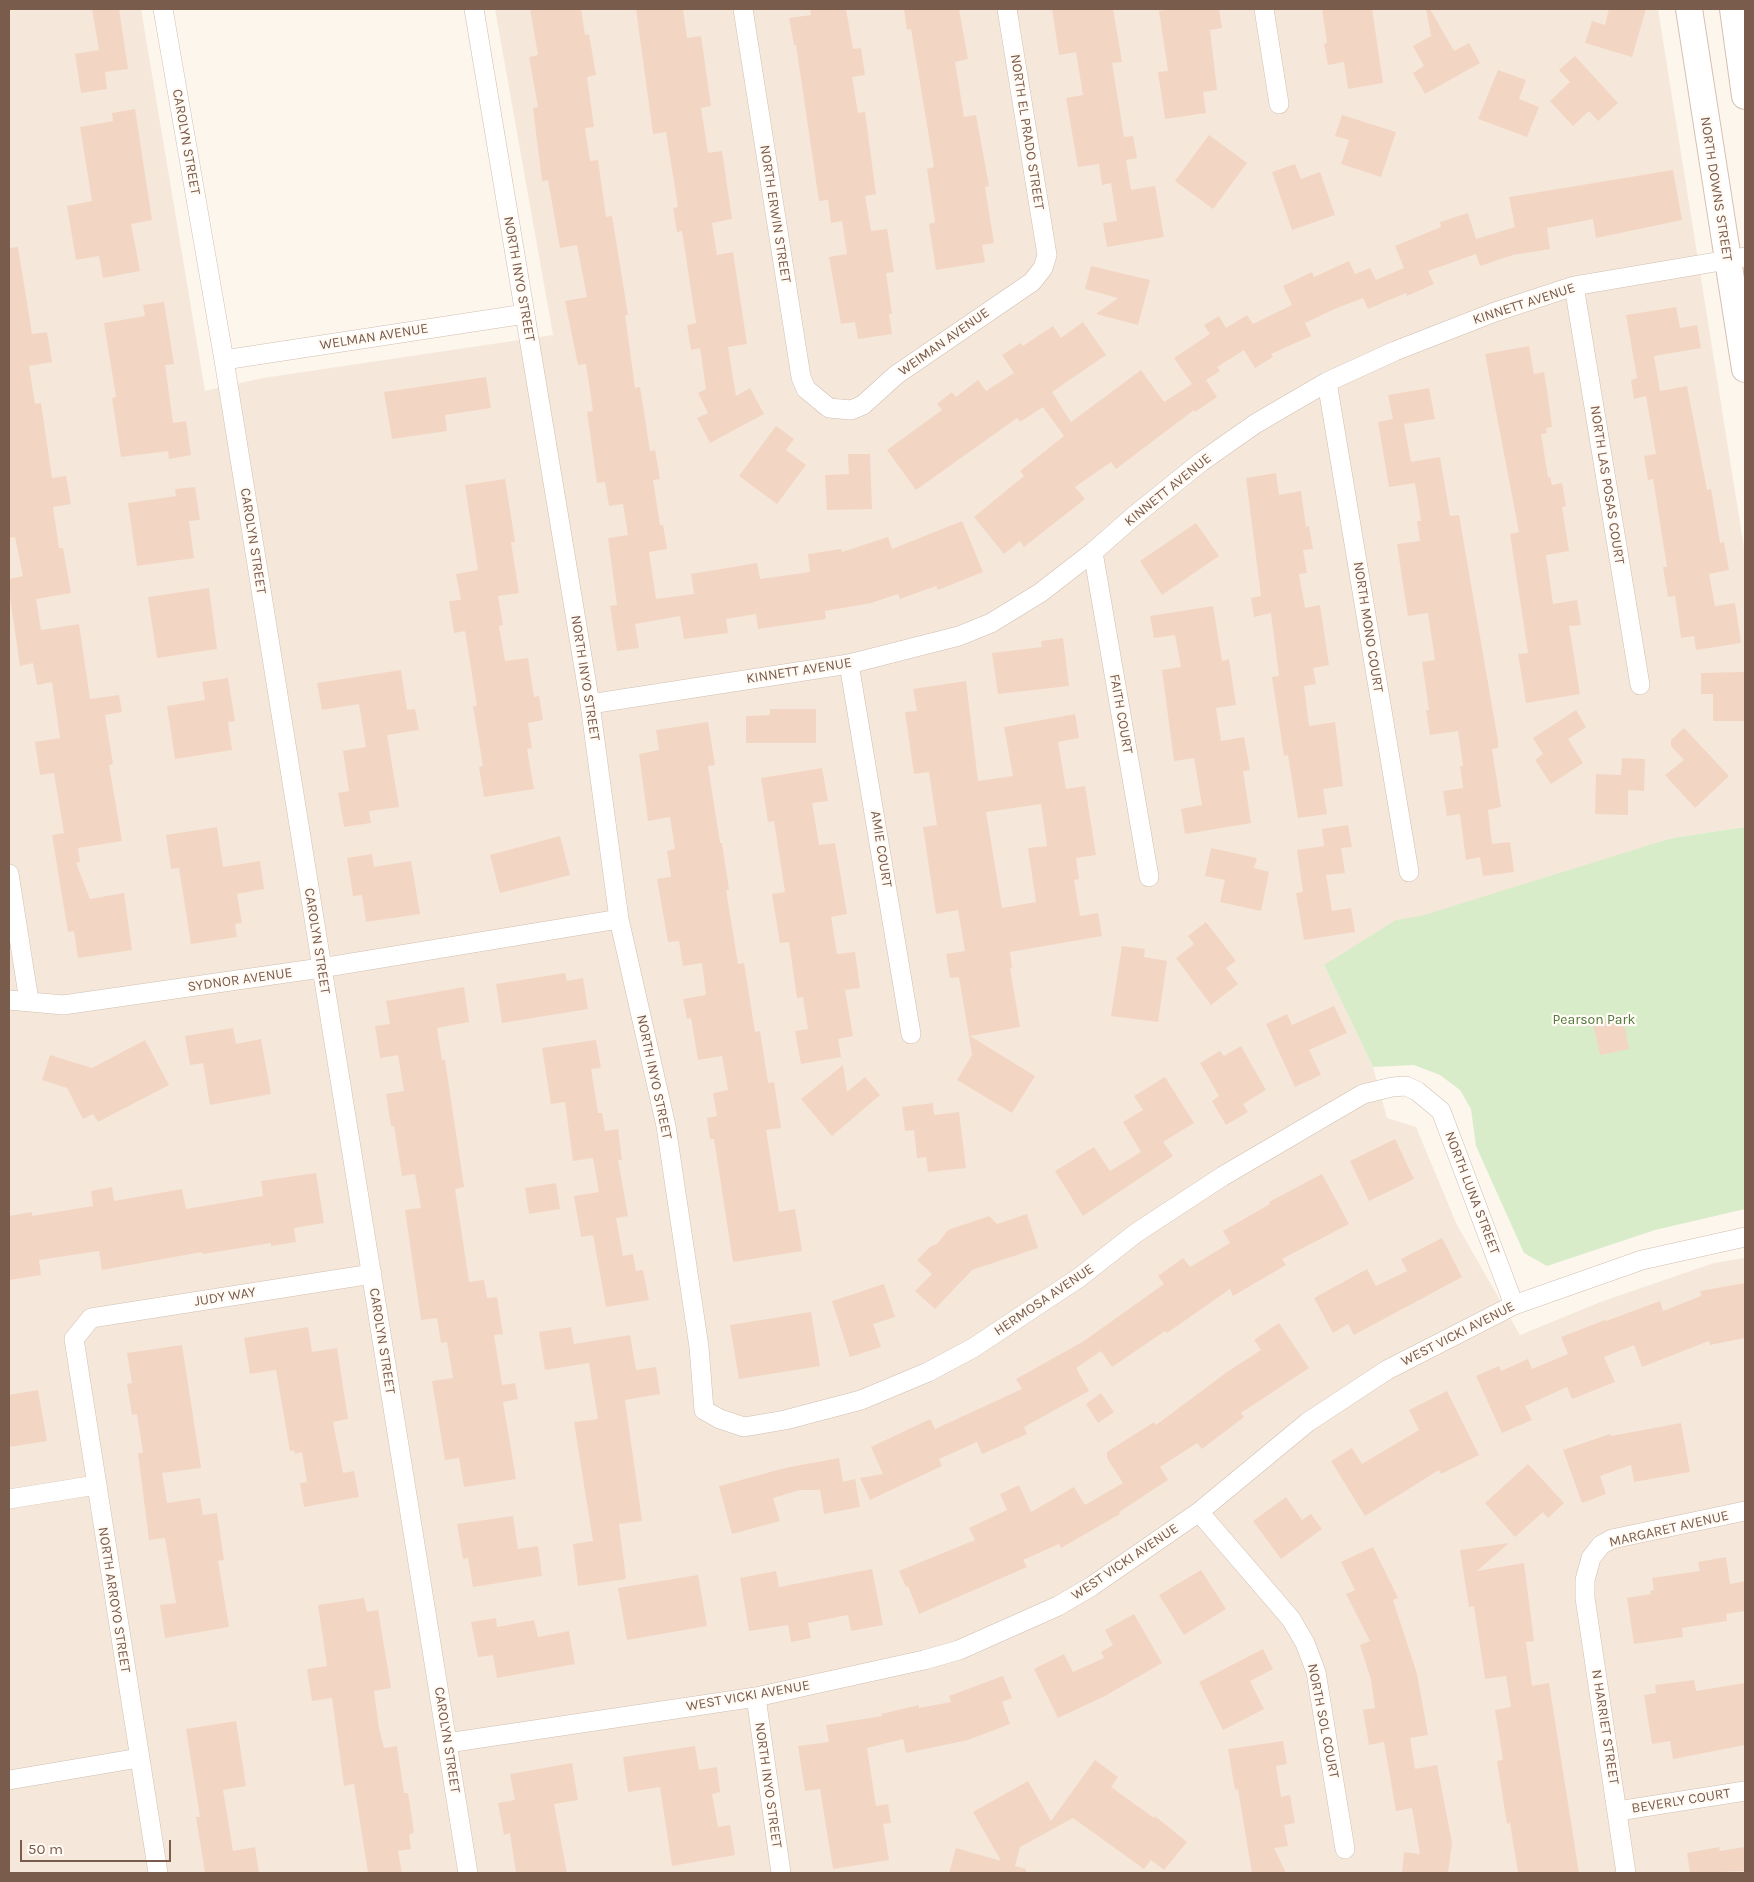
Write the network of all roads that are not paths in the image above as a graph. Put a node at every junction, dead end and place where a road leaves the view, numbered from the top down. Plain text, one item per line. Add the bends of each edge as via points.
1 (164, 9) edge
2 (474, 9) edge
3 (743, 9) edge
4 (1007, 9) edge
5 (1264, 9) edge
6 (1689, 9) edge
7 (1733, 9) edge
8 (1745, 96) edge
9 (1279, 104) dead end
10 (1047, 255) joint
11 (1736, 258) edge
12 (1574, 286) junction
13 (525, 314) junction
14 (224, 360) junction
15 (1745, 369) edge
16 (1327, 382) junction
17 (829, 408) joint
18 (1094, 552) junction
19 (850, 664) junction
20 (1640, 685) dead end
21 (590, 704) junction
22 (1408, 872) dead end
23 (9, 874) edge
24 (1149, 876) dead end
25 (619, 919) junction
26 (321, 968) junction
27 (9, 1000) edge
28 (29, 1001) junction
29 (912, 1034) dead end
30 (1417, 1091) joint
31 (1745, 1237) edge
32 (372, 1274) junction
33 (1514, 1305) junction
34 (82, 1329) joint
35 (699, 1347) joint
36 (96, 1485) junction
37 (9, 1499) edge
38 (1745, 1510) edge
39 (1199, 1512) junction
40 (1585, 1580) joint
41 (756, 1696) junction
42 (447, 1743) junction
43 (140, 1758) junction
44 (9, 1780) edge
45 (1745, 1791) edge
46 (1618, 1811) junction
47 (1345, 1849) dead end
48 (158, 1873) edge
49 (468, 1873) edge
50 (781, 1873) edge
51 (1626, 1873) edge

1 - 14 street, CAROLYN STREET
2 - 13 street, NORTH INYO STREET
3 - 17 street, NORTH ERWIN STREET via 801,377 806,389
4 - 10 street, NORTH EL PRADO STREET
5 - 9 street
6 - 11 street, NORTH DOWNS STREET
7 - 8 street
10 - 17 street, WEIMAN AVENUE via 1043,268 1032,282 896,375 863,405 851,410
11 - 12 street, KINNETT AVENUE
11 - 15 street, NORTH DOWNS STREET
12 - 16 street, KINNETT AVENUE via 1495,312
12 - 20 street, NORTH LAS POSAS COURT
13 - 14 street, WELMAN AVENUE
13 - 21 street, NORTH INYO STREET
14 - 26 street, CAROLYN STREET
16 - 18 street, KINNETT AVENUE via 1255,424 1201,462
16 - 22 street, NORTH MONO COURT
18 - 19 street, KINNETT AVENUE via 1040,593 991,623 959,636
18 - 24 street, FAITH COURT
19 - 21 street, KINNETT AVENUE
19 - 29 street, AMIE COURT
21 - 25 street, NORTH INYO STREET
23 - 28 street
25 - 26 street, SYDNOR AVENUE
25 - 35 street, NORTH INYO STREET via 666,1126
26 - 28 street, SYDNOR AVENUE via 63,1005
26 - 32 street, CAROLYN STREET
27 - 28 street, SYDNOR AVENUE
30 - 33 street, NORTH LUNA STREET via 1441,1111
30 - 35 street, HERMOSA AVENUE via 1406,1086 1363,1094 1223,1176 972,1348 928,1372 861,1400 744,1427 704,1410
31 - 33 street, WEST VICKI AVENUE via 1642,1260
32 - 34 street, JUDY WAY via 90,1318
32 - 42 street, CAROLYN STREET
33 - 39 street, WEST VICKI AVENUE via 1387,1370 1308,1422
34 - 36 street, NORTH ARROYO STREET via 74,1339
36 - 37 street
36 - 43 street, NORTH ARROYO STREET
38 - 40 street, MARGARET AVENUE via 1612,1540 1601,1545 1591,1558
39 - 41 street, WEST VICKI AVENUE via 1074,1596 959,1650
39 - 47 street, NORTH SOL COURT via 1291,1619 1305,1643 1316,1672
40 - 46 street, N HARRIET STREET via 1585,1598
41 - 42 street, WEST VICKI AVENUE
41 - 50 street, NORTH INYO STREET
42 - 49 street, CAROLYN STREET
43 - 44 street
43 - 48 street, NORTH ARROYO STREET
45 - 46 street, BEVERLY COURT
46 - 51 street, N HARRIET STREET

